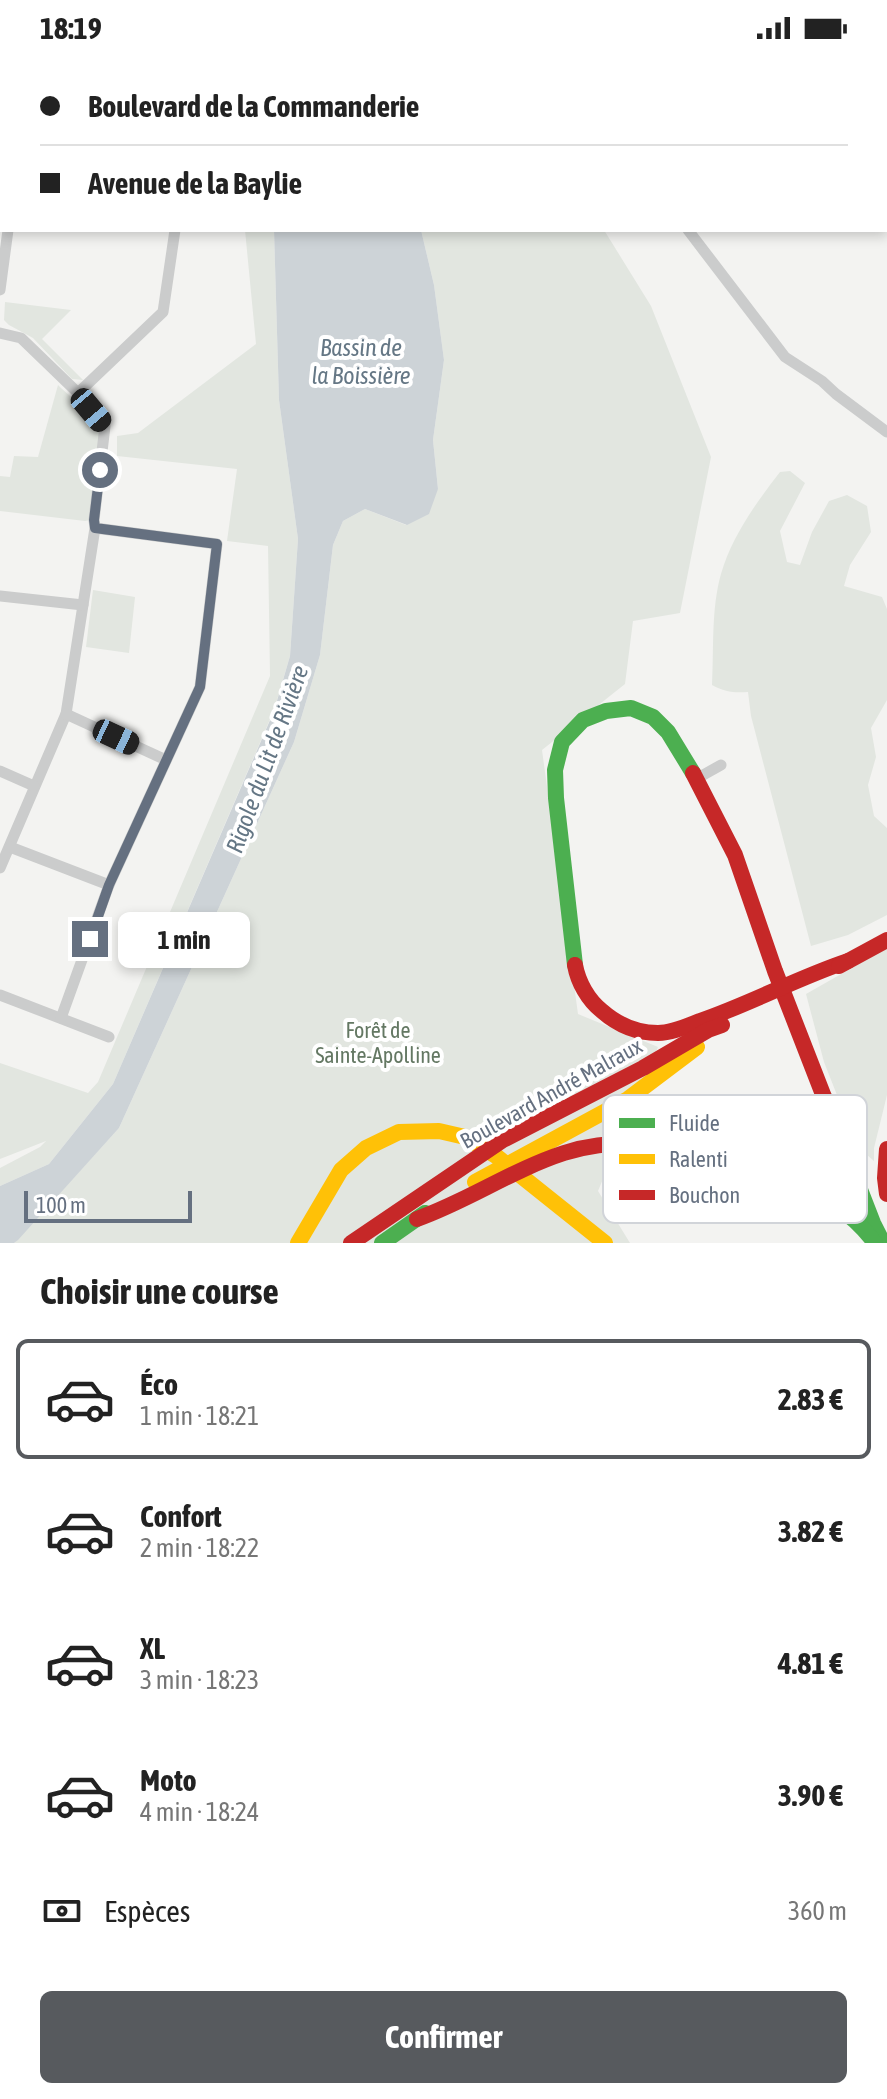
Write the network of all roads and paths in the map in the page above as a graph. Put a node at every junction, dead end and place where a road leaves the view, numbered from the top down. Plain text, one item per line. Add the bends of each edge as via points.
1 (8, 232) edge
2 (175, 232) edge
3 (690, 232) edge
4 (0, 290) edge
5 (0, 333) edge
6 (78, 393) junction
7 (887, 432) edge
8 (95, 528) junction
9 (0, 596) edge
10 (83, 605) junction
11 (66, 714) junction
12 (166, 760) junction
13 (721, 765) dead end
14 (0, 771) edge
15 (696, 779) junction
16 (34, 786) junction
17 (10, 847) junction
18 (0, 868) edge
19 (109, 885) junction
20 (887, 940) edge
21 (0, 995) edge
22 (736, 1014) junction
23 (61, 1018) junction
24 (109, 1037) dead end
25 (633, 1095) edge
26 (823, 1095) edge
27 (603, 1112) edge
28 (603, 1145) edge
29 (887, 1149) edge
30 (491, 1178) junction
31 (887, 1194) edge
32 (867, 1208) edge
33 (855, 1223) edge
34 (298, 1243) edge
35 (351, 1243) edge
36 (382, 1243) edge
37 (605, 1243) edge
38 (875, 1243) edge
39 (883, 1243) edge

1 - 4 street
2 - 6 street via 163,312
3 - 7 street via 785,357
5 - 6 street via 21,338
6 - 8 street via 105,426
8 - 10 street
8 - 12 street via 217,544 200,687
9 - 10 street
10 - 11 street
11 - 12 street
11 - 16 street
12 - 19 street
13 - 15 street
14 - 16 street
15 - 22 main road via 668,732 653,717 631,708 583,720 562,742 556,798 577,976 593,1004 634,1031 675,1030
15 - 26 main road via 735,855
16 - 17 street
17 - 18 street
17 - 19 street
19 - 23 street
20 - 22 main road
21 - 23 street
22 - 25 main road, Boulevard André Malraux
22 - 35 main road, Boulevard André Malraux via 503,1140
23 - 24 street
27 - 30 main road, Boulevard André Malraux via 519,1156
28 - 30 main road
29 - 31 main road
30 - 36 main road
32 - 39 main road
33 - 38 main road
34 - 37 main road via 341,1170 366,1148 399,1132 439,1131 465,1137 496,1156

